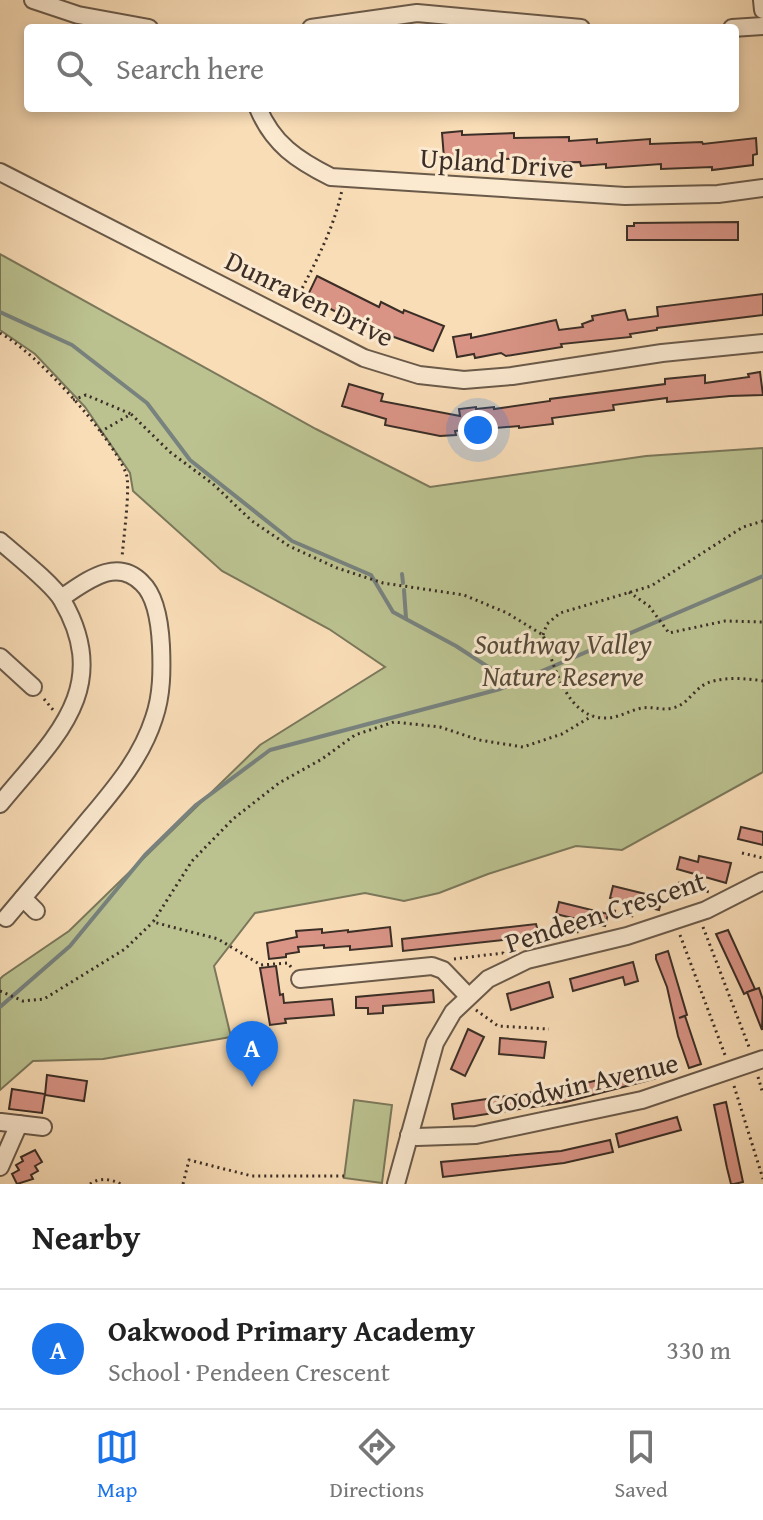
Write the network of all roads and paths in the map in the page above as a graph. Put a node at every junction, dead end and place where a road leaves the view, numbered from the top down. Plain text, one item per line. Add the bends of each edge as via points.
1 (33, 0) edge
2 (762, 0) edge
3 (763, 10) edge
4 (127, 24) edge
5 (339, 24) edge
6 (537, 24) edge
7 (763, 26) edge
8 (739, 28) edge
9 (260, 112) edge
10 (0, 172) edge
11 (345, 178) junction
12 (763, 188) edge
13 (287, 318) junction
14 (0, 333) edge
15 (763, 343) edge
16 (73, 400) junction
17 (131, 414) junction
18 (100, 432) junction
19 (763, 521) edge
20 (1, 542) edge
21 (121, 571) junction
22 (629, 592) junction
23 (61, 598) junction
24 (763, 622) edge
25 (543, 635) junction
26 (0, 657) edge
27 (763, 681) edge
28 (33, 687) joint
29 (57, 714) dead end
30 (592, 716) junction
31 (0, 804) edge
32 (742, 853) dead end
33 (763, 858) edge
34 (763, 881) edge
35 (678, 883) dead end
36 (730, 897) junction
37 (23, 898) junction
38 (36, 911) dead end
39 (697, 913) junction
40 (6, 918) dead end
41 (674, 920) junction
42 (153, 922) junction
43 (450, 959) dead end
44 (511, 966) junction
45 (300, 979) joint
46 (0, 991) edge
47 (466, 998) junction
48 (549, 1029) dead end
49 (759, 1062) edge
50 (730, 1072) junction
51 (763, 1094) edge
52 (1, 1122) edge
53 (19, 1124) junction
54 (43, 1127) dead end
55 (409, 1135) junction
56 (0, 1167) edge
57 (344, 1176) dead end
58 (763, 1179) edge
59 (90, 1184) edge
60 (121, 1184) edge
61 (183, 1184) edge
62 (396, 1184) edge

1 - 4 street
2 - 3 street
5 - 6 street via 417,13
7 - 8 street
9 - 11 street, Upland Drive via 283,149 331,177
10 - 13 street, Dunraven Drive
11 - 12 street, Upland Drive via 625,196
11 - 13 path via 325,244
13 - 15 street, Dunraven Drive via 364,358 419,375 464,380
14 - 16 path
16 - 17 path via 86,395
16 - 18 path
17 - 18 path
17 - 25 path via 252,521 289,546 383,583 464,595
18 - 21 path via 127,475
19 - 22 path via 743,527 651,586
20 - 23 street
21 - 23 street via 95,576
21 - 37 street via 145,585 157,615 162,666 155,716 129,771
22 - 24 path via 649,606 669,633 709,623
22 - 25 path via 560,613
23 - 31 street via 82,653 77,699 66,724
25 - 30 path via 570,699
26 - 28 street
27 - 30 path via 707,682 671,709 645,707 612,717
28 - 29 path
30 - 42 path via 562,734 523,747 394,722 355,735 233,819 192,861
32 - 33 path
34 - 36 street, Pendeen Crescent
35 - 36 path
36 - 39 street, Pendeen Crescent
37 - 38 street
37 - 40 street
39 - 41 street, Pendeen Crescent
39 - 49 path
41 - 44 street, Pendeen Crescent
41 - 50 path
42 - 45 path via 218,939 261,965 288,963
42 - 46 path via 125,949 44,999 23,1001
43 - 44 path via 503,953
44 - 47 street, Pendeen Crescent
45 - 47 street via 432,966 443,970
47 - 48 path via 498,1026
47 - 55 street, Pendeen Crescent via 435,1043
49 - 50 street, Goodwin Avenue
49 - 51 path
50 - 55 street, Goodwin Avenue via 642,1100 476,1135
50 - 58 path
52 - 53 street
53 - 54 street
53 - 56 street
55 - 62 street, Pendeen Crescent
57 - 61 path via 252,1176 189,1160
59 - 60 path via 110,1179

